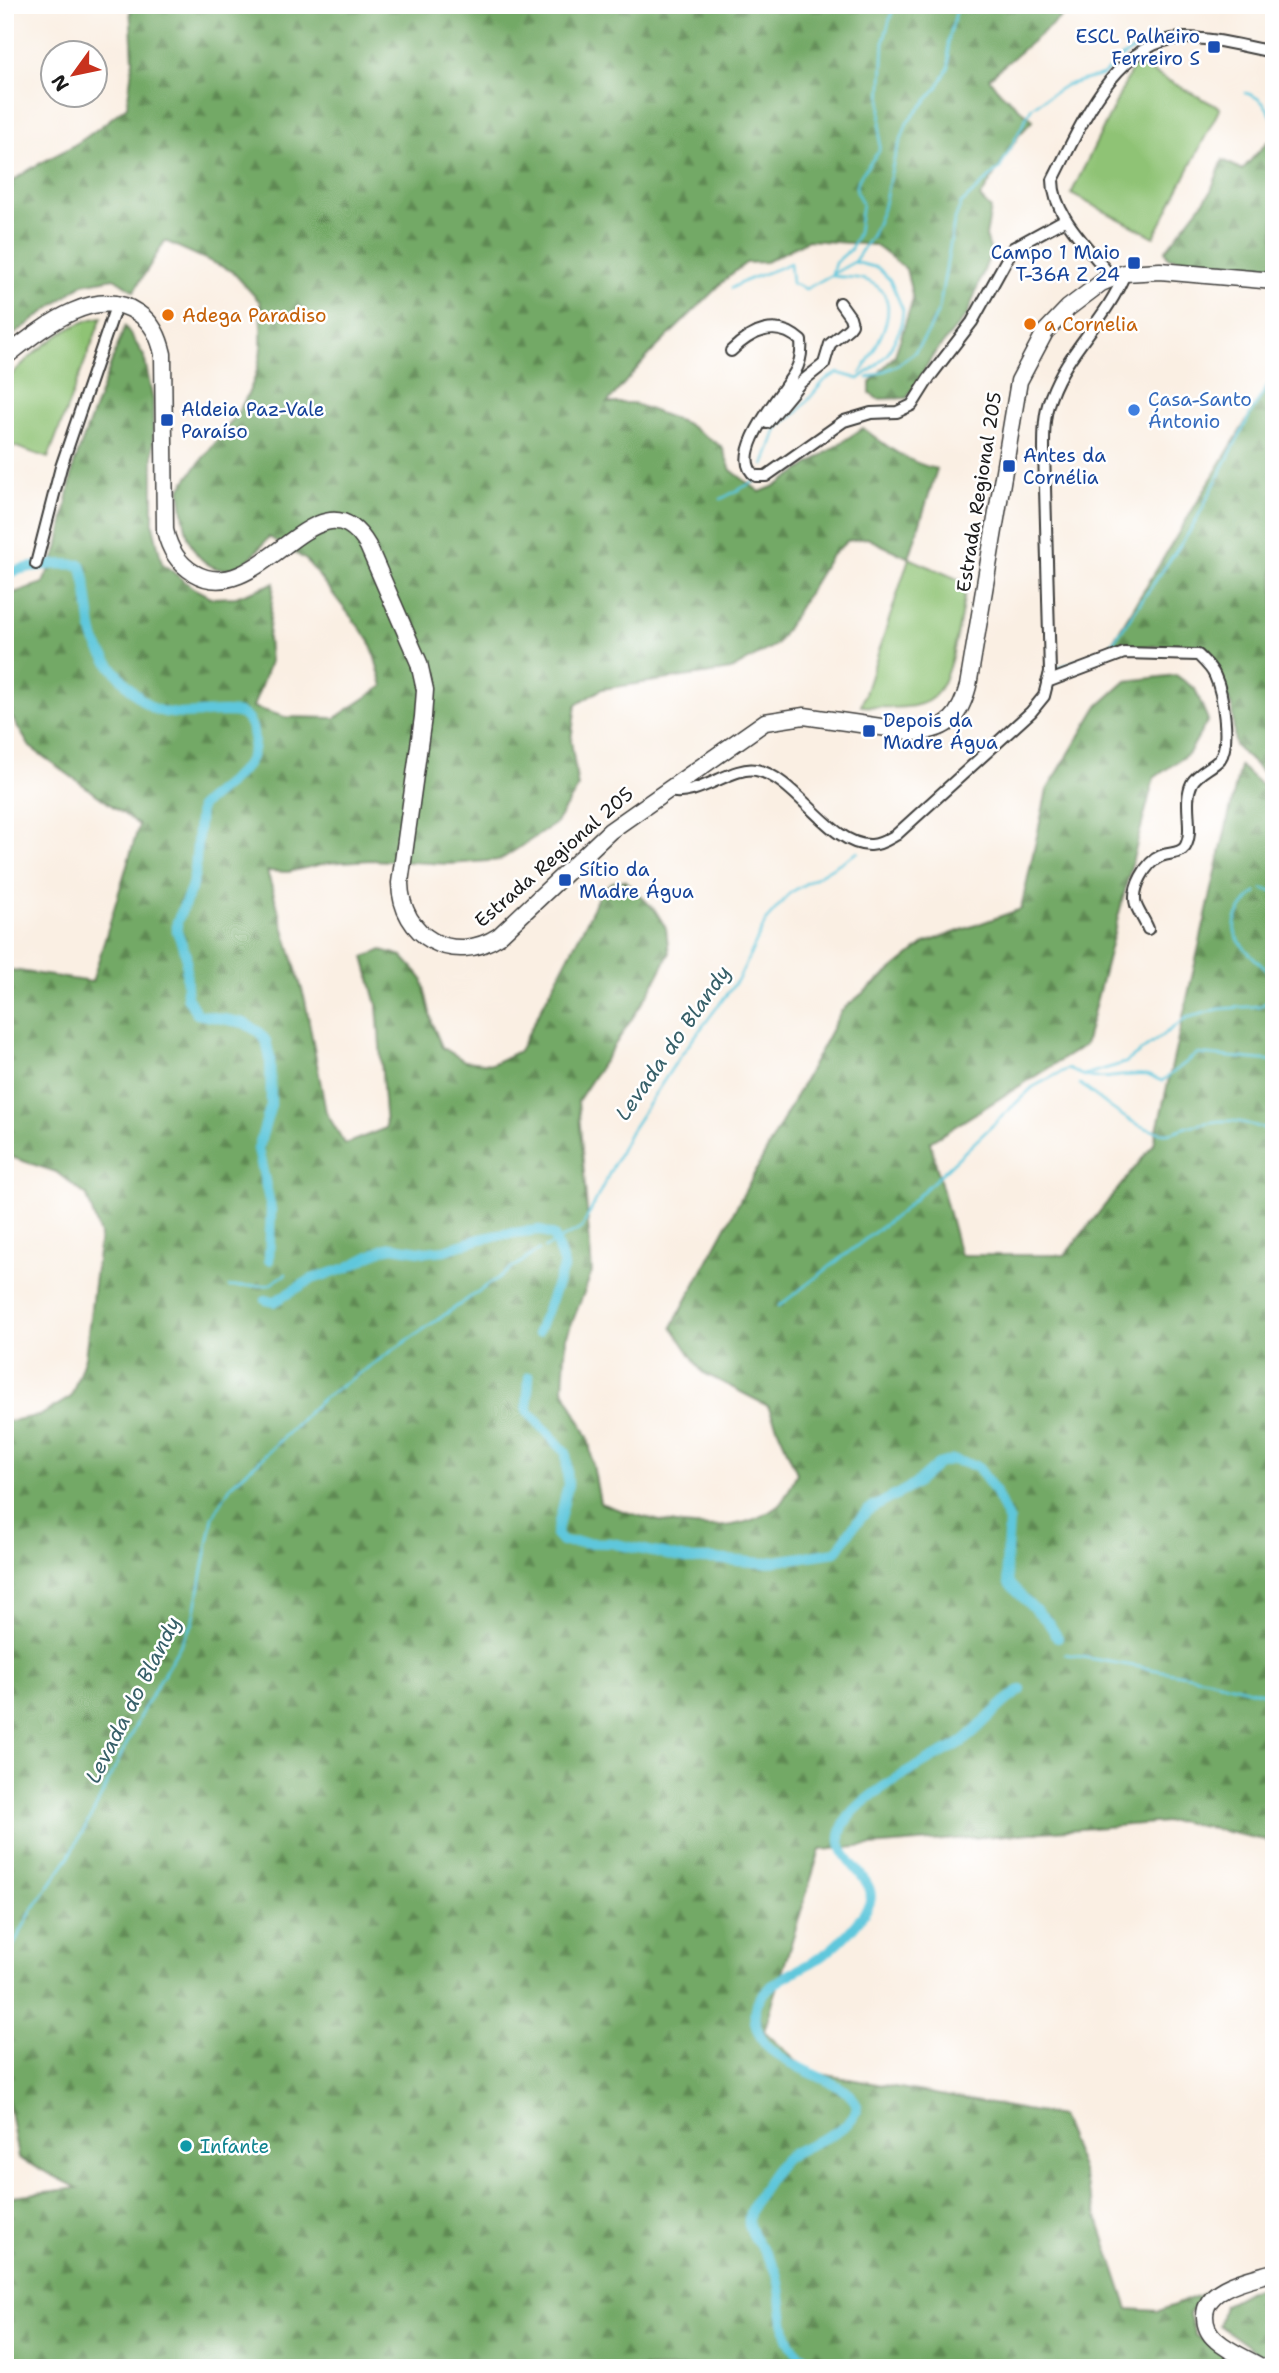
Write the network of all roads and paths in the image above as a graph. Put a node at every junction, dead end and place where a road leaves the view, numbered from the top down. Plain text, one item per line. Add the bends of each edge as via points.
1 (1274, 52) edge
2 (1066, 219) junction
3 (1119, 276) junction
4 (1274, 281) edge
5 (117, 303) junction
6 (840, 303) dead end
7 (731, 351) dead end
8 (5, 357) edge
9 (759, 428) junction
10 (36, 564) dead end
11 (1047, 682) junction
12 (666, 791) junction
13 (1148, 929) dead end
14 (1274, 2272) edge
15 (1263, 2368) edge

1 - 2 street via 1182,38 1157,44 1125,63 1091,107 1053,180 1057,206
2 - 3 street
2 - 9 street via 1013,248 972,323 912,405 844,421 762,477 752,474 747,464 750,443
3 - 4 main road via 1160,271
3 - 11 street via 1112,300 1058,379 1045,416
3 - 12 main road, Estrada Regional 205 via 1101,283 1054,321 1035,346 1019,381 968,686 960,710 940,727 916,732 804,716 776,719 754,729
5 - 8 main road via 81,307
5 - 10 street via 61,467
5 - 12 main road, Estrada Regional 205 via 145,318 159,339 165,530 170,549 184,566 212,580 238,577 307,529 328,520 353,526 368,545 411,642 425,690 400,892 407,914 426,937 457,949 491,941 590,848
6 - 9 street via 852,324 830,344 824,364
7 - 9 street via 744,338 769,328 794,334 801,341 796,371
11 - 12 street via 1044,696 1031,712 896,835 875,845 843,836 774,776 755,769 696,788
11 - 13 street via 1124,653 1198,655 1215,675 1226,743 1219,759 1192,783 1185,847 1153,860 1136,890 1137,906
14 - 15 main road via 1227,2288 1213,2297 1205,2311 1214,2339

